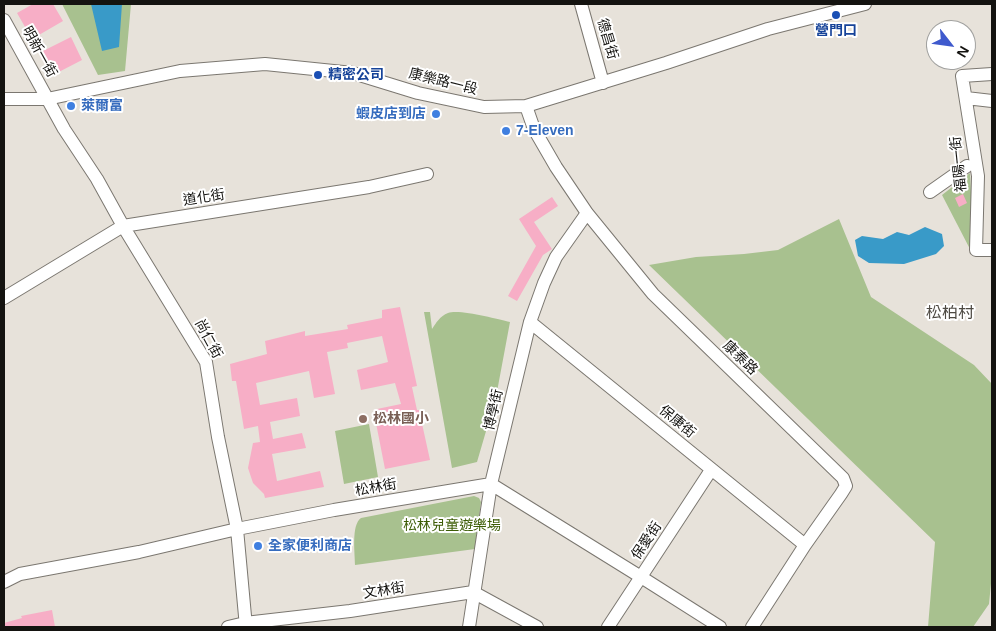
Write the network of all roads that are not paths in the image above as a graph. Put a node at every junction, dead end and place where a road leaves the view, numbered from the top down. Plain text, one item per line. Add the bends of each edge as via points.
1 (581, 4) edge
2 (865, 4) edge
3 (4, 20) edge
4 (992, 74) edge
5 (604, 83) junction
6 (966, 98) junction
7 (4, 99) edge
8 (47, 99) junction
9 (992, 101) edge
10 (526, 106) junction
11 (968, 166) dead end
12 (426, 174) dead end
13 (930, 192) dead end
14 (587, 213) junction
15 (122, 226) junction
16 (992, 250) edge
17 (4, 298) edge
18 (530, 322) junction
19 (711, 470) junction
20 (491, 484) junction
21 (237, 529) junction
22 (805, 545) junction
23 (641, 577) junction
24 (4, 582) edge
25 (473, 592) junction
26 (246, 625) edge
27 (228, 627) edge
28 (469, 627) edge
29 (537, 627) edge
30 (608, 627) edge
31 (720, 627) edge
32 (752, 627) edge

1 - 5 street, 德昌街
2 - 5 street, 康樂路一段 via 768,29
3 - 8 street, 明新一街
4 - 6 street, 福陽一街 via 962,76
5 - 10 street, 康樂路一段
6 - 9 street
6 - 16 street, 福陽一街 via 978,176 976,250
7 - 8 street, 康樂路一段
8 - 10 street, 康樂路一段 via 180,71 265,64 353,73 484,107
8 - 15 street, 尚仁街
10 - 14 street, 康泰路 via 534,129
11 - 13 street
12 - 15 street, 道化街 via 368,187
14 - 18 street, 博學街 via 556,257
14 - 22 street, 康泰路 via 653,294 843,478 846,486
15 - 17 street, 道化街
15 - 21 street, 尚仁街 via 206,362
18 - 19 street, 保康街
18 - 20 street, 博學街
19 - 22 street, 保康街
19 - 23 street, 保愛街
20 - 21 street, 松林街
20 - 23 street
20 - 25 street, 博學街
21 - 24 street, 松林街 via 139,552 20,574
21 - 26 street, 尚仁街
22 - 32 street, 康泰路
23 - 30 street, 保愛街
23 - 31 street
25 - 26 street, 文林街
25 - 28 street, 博學街
25 - 29 street
26 - 27 street, 文林街

